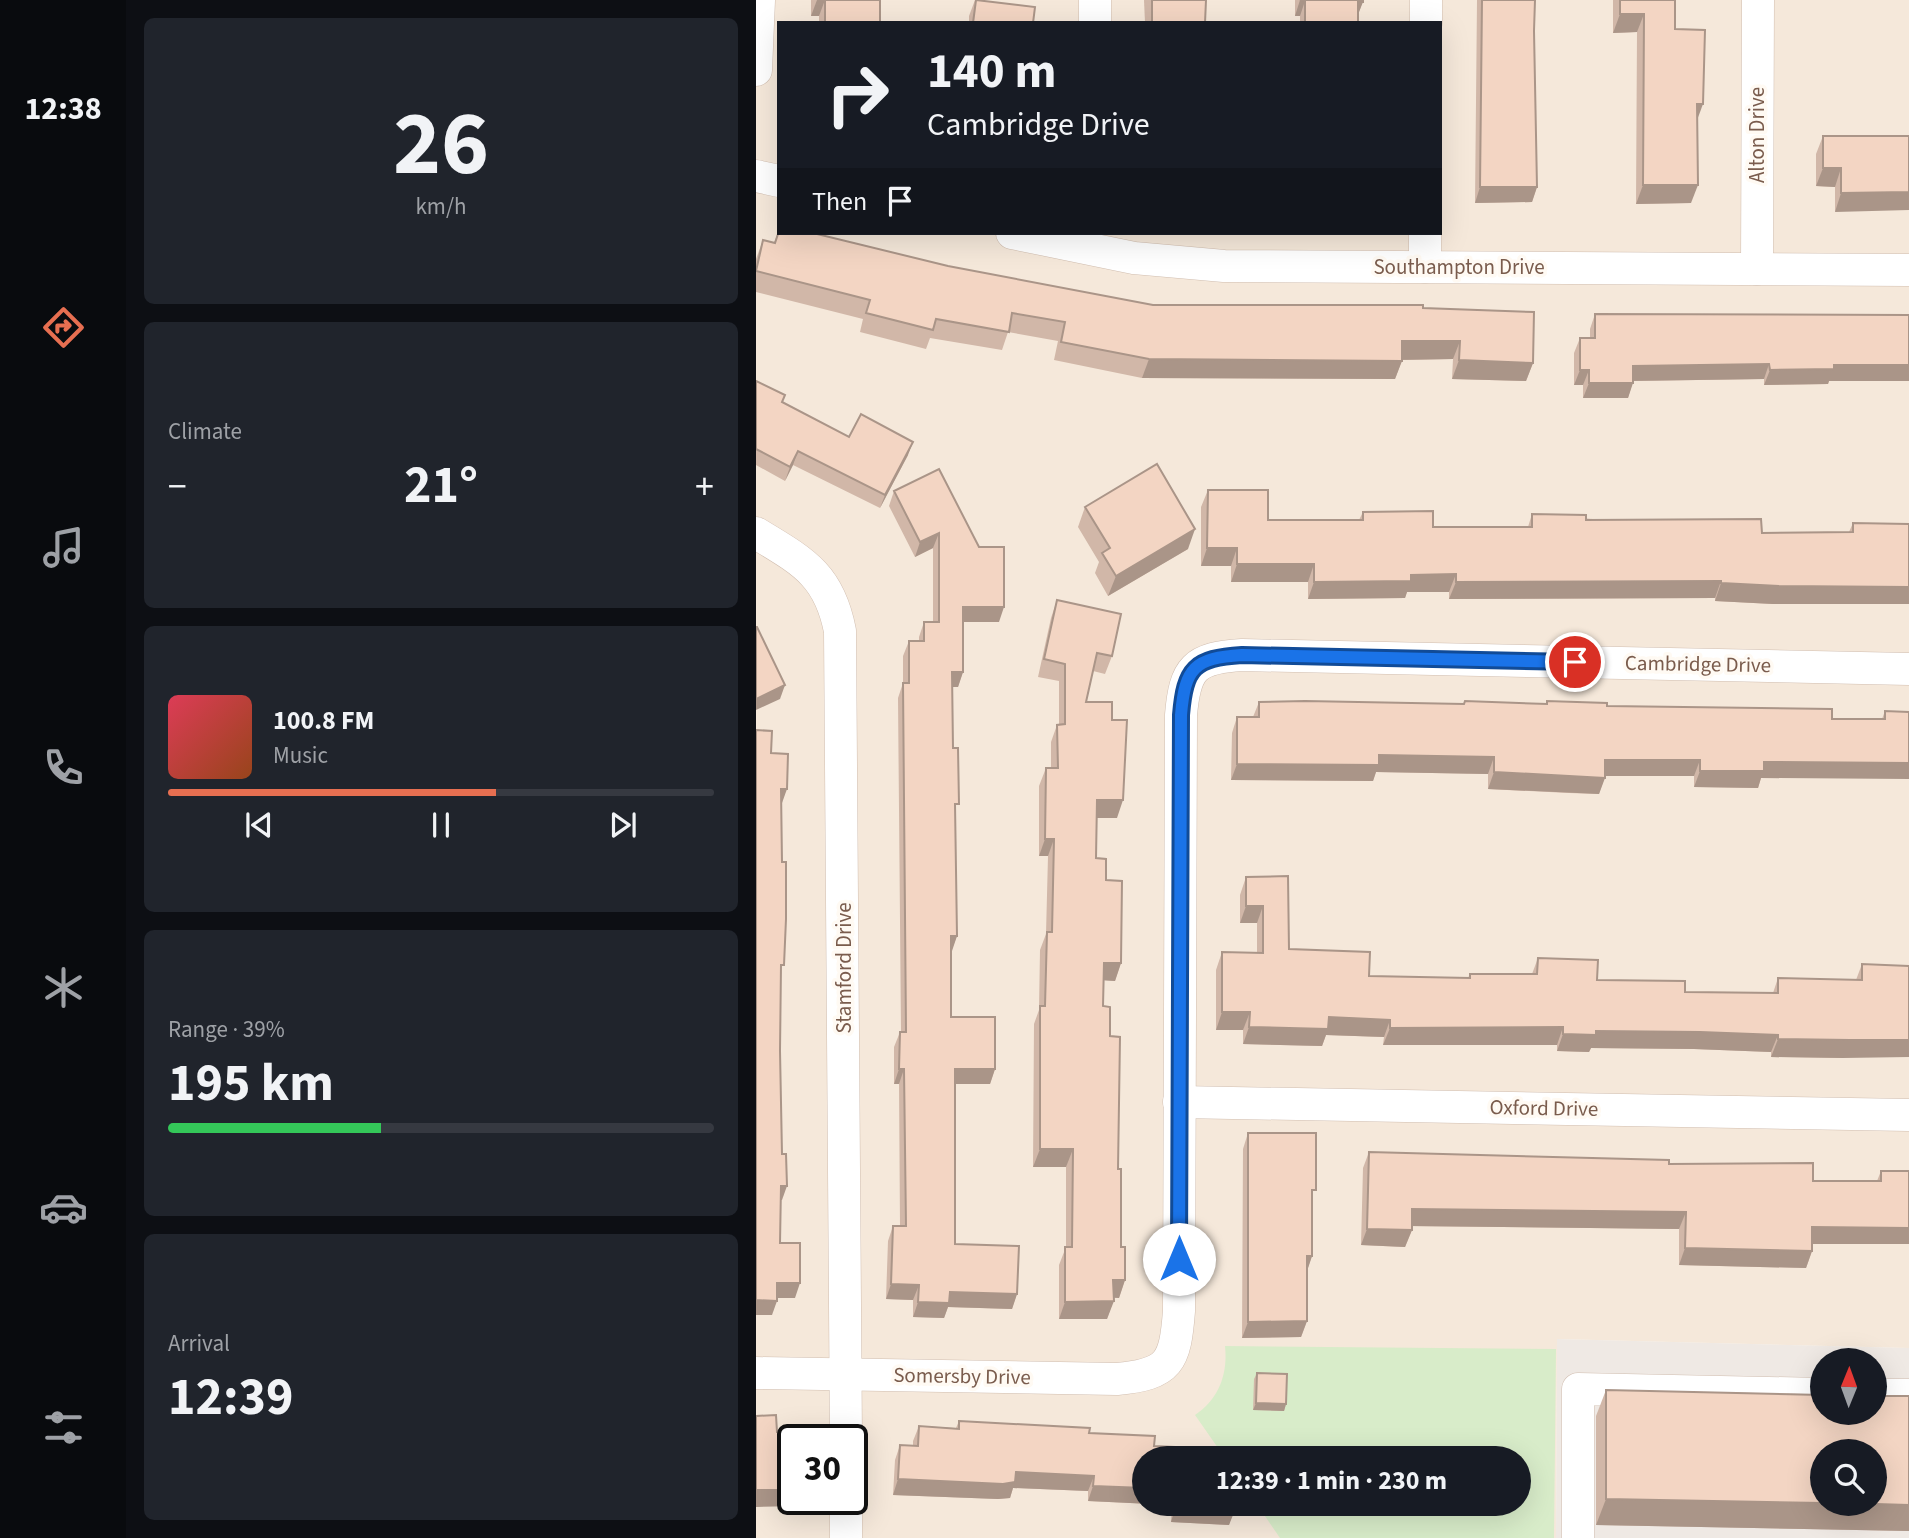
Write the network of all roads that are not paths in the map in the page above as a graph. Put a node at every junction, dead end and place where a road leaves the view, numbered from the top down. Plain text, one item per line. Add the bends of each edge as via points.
1 (759, 0) edge
2 (1095, 0) edge
3 (1426, 0) edge
4 (1758, 0) edge
5 (1095, 21) edge
6 (1426, 21) edge
7 (756, 70) edge
8 (756, 176) edge
9 (777, 181) edge
10 (1031, 235) edge
11 (1425, 235) edge
12 (1059, 238) edge
13 (1425, 267) junction
14 (1756, 269) junction
15 (1909, 270) edge
16 (756, 533) edge
17 (1909, 669) edge
18 (1179, 1102) junction
19 (1909, 1115) edge
20 (756, 1373) edge
21 (846, 1375) junction
22 (1810, 1394) edge
23 (1887, 1395) edge
24 (1909, 1395) edge
25 (846, 1424) edge
26 (846, 1515) edge
27 (846, 1538) edge
28 (1578, 1538) edge

1 - 7 street
2 - 5 street
3 - 6 street
4 - 14 street, Alton Drive
8 - 9 street
10 - 12 street, Southampton Drive
11 - 13 street
12 - 13 street, Southampton Drive via 1179,263
13 - 14 street, Southampton Drive
14 - 15 street, Southampton Drive
16 - 21 street, Stamford Drive via 818,578 830,593 840,631
17 - 18 street, Cambridge Drive via 1242,655 1209,659 1195,666 1186,680 1181,715
18 - 19 street, Oxford Drive
18 - 21 street, Somersby Drive via 1179,1311 1174,1350 1166,1367 1152,1374 1117,1378
20 - 21 street, Somersby Drive
21 - 25 street, Stamford Drive
22 - 28 street via 1578,1390
23 - 24 street
26 - 27 street

